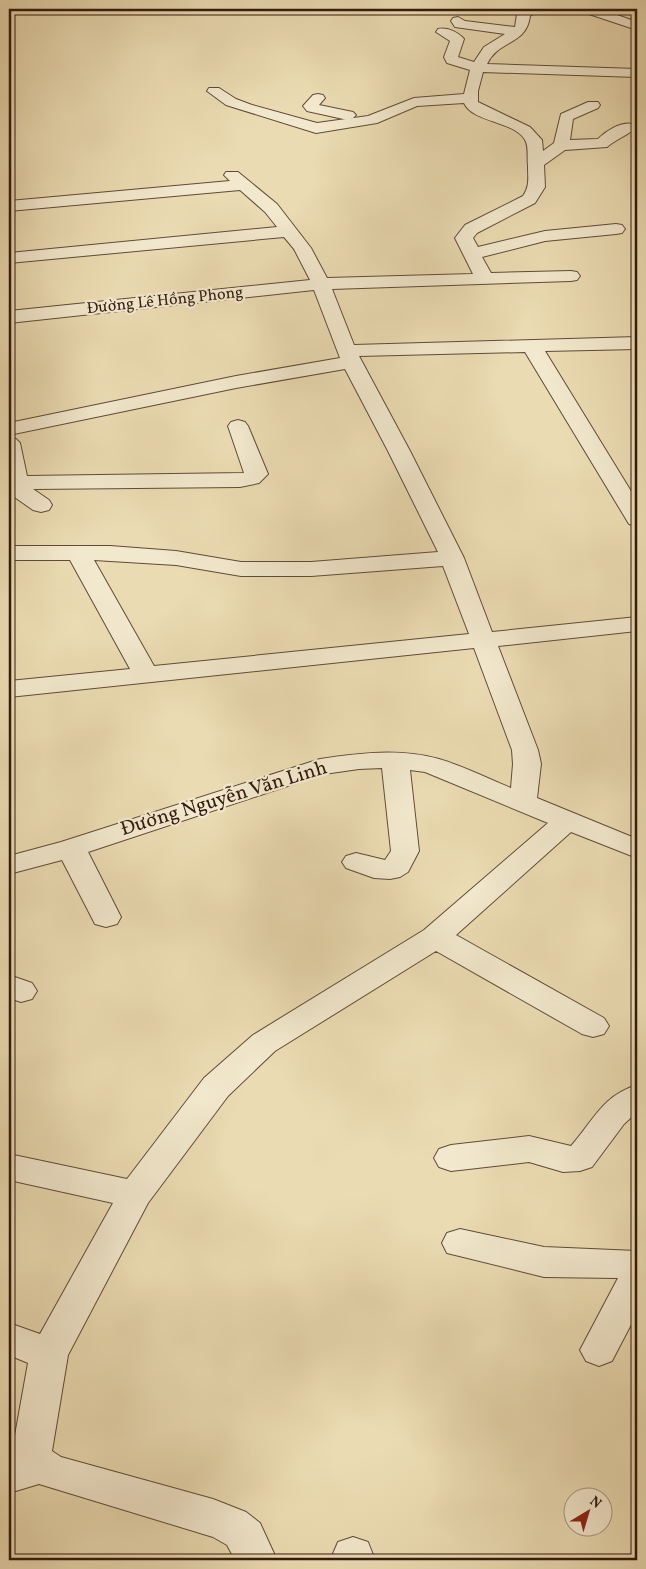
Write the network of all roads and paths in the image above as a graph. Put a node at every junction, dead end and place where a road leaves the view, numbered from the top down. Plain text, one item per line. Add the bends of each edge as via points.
1 (422, 9) edge
2 (434, 9) edge
3 (533, 9) edge
4 (588, 9) edge
5 (613, 9) edge
6 (637, 17) edge
7 (458, 21) dead end
8 (637, 26) edge
9 (519, 31) junction
10 (443, 32) dead end
11 (487, 52) junction
12 (519, 59) dead end
13 (478, 68) junction
14 (637, 73) edge
15 (214, 91) dead end
16 (318, 98) dead end
17 (470, 98) junction
18 (380, 102) dead end
19 (402, 106) junction
20 (589, 111) dead end
21 (372, 120) junction
22 (628, 127) dead end
23 (561, 145) junction
24 (536, 163) junction
25 (9, 206) edge
26 (616, 229) dead end
27 (288, 231) junction
28 (472, 254) junction
29 (9, 258) edge
30 (571, 276) dead end
31 (486, 279) junction
32 (321, 284) junction
33 (9, 317) edge
34 (637, 343) edge
35 (531, 346) junction
36 (349, 357) junction
37 (238, 426) dead end
38 (9, 429) edge
39 (9, 443) edge
40 (15, 482) edge
41 (41, 505) dead end
42 (637, 519) edge
43 (9, 553) edge
44 (78, 553) junction
45 (452, 558) junction
46 (637, 624) edge
47 (483, 641) junction
48 (147, 676) junction
49 (9, 689) edge
50 (395, 760) junction
51 (523, 802) junction
52 (568, 820) junction
53 (71, 848) junction
54 (637, 849) edge
55 (356, 862) dead end
56 (9, 864) edge
57 (106, 918) dead end
58 (435, 937) junction
59 (593, 1026) dead end
60 (637, 1098) edge
61 (451, 1158) dead end
62 (9, 1167) edge
63 (135, 1194) junction
64 (460, 1243) dead end
65 (637, 1265) edge
66 (637, 1277) edge
67 (9, 1339) edge
68 (599, 1350) dead end
69 (49, 1354) junction
70 (24, 1470) edge
71 (256, 1560) edge

1 - 2 street
3 - 9 street via 524,14
4 - 8 street
5 - 6 street
7 - 9 street via 464,25
9 - 11 street
10 - 13 street via 457,39 452,60
11 - 12 street
11 - 13 street
13 - 14 street
13 - 17 street
15 - 21 street via 231,102 303,125 327,127
16 - 21 street via 310,106 312,108
17 - 19 street via 428,100
17 - 24 street via 471,104 480,110 525,130 534,140
18 - 19 street
19 - 21 street
20 - 23 street via 566,117
22 - 23 street via 602,144
23 - 24 street
24 - 28 street via 537,187 530,199 471,229 464,238
25 - 27 street via 237,180 270,208
26 - 28 street via 545,236
27 - 29 street
27 - 32 street via 302,248
28 - 31 street
30 - 31 street, Đường Lê Hồng Phong
31 - 32 street, Đường Lê Hồng Phong
32 - 33 street, Đường Lê Hồng Phong
32 - 36 street
34 - 35 street
35 - 36 street
35 - 42 street
36 - 38 street
36 - 45 street
37 - 40 street via 257,474 251,478
39 - 40 street
40 - 41 street via 21,491
43 - 44 street
44 - 45 street via 176,558 241,569 311,569
44 - 48 street
45 - 47 street
46 - 47 street
47 - 48 street
47 - 51 street via 526,750
48 - 49 street
50 - 51 street, Đường Nguyễn Văn Linh via 431,765
50 - 53 street, Đường Nguyễn Văn Linh via 320,767
50 - 55 street via 405,851 398,865 390,870 374,869
51 - 52 street, Đường Nguyễn Văn Linh
52 - 54 street, Đường Nguyễn Văn Linh
52 - 58 street
53 - 56 street, Đường Nguyễn Văn Linh
53 - 57 street
58 - 59 street
58 - 63 street via 264,1043 216,1087
60 - 61 street via 629,1100 611,1118 580,1158 563,1159 529,1149
62 - 63 street
63 - 69 street
64 - 65 street via 544,1262
66 - 68 street
67 - 69 street
69 - 70 street via 32,1452
70 - 71 street via 60,1474 235,1526 248,1536

